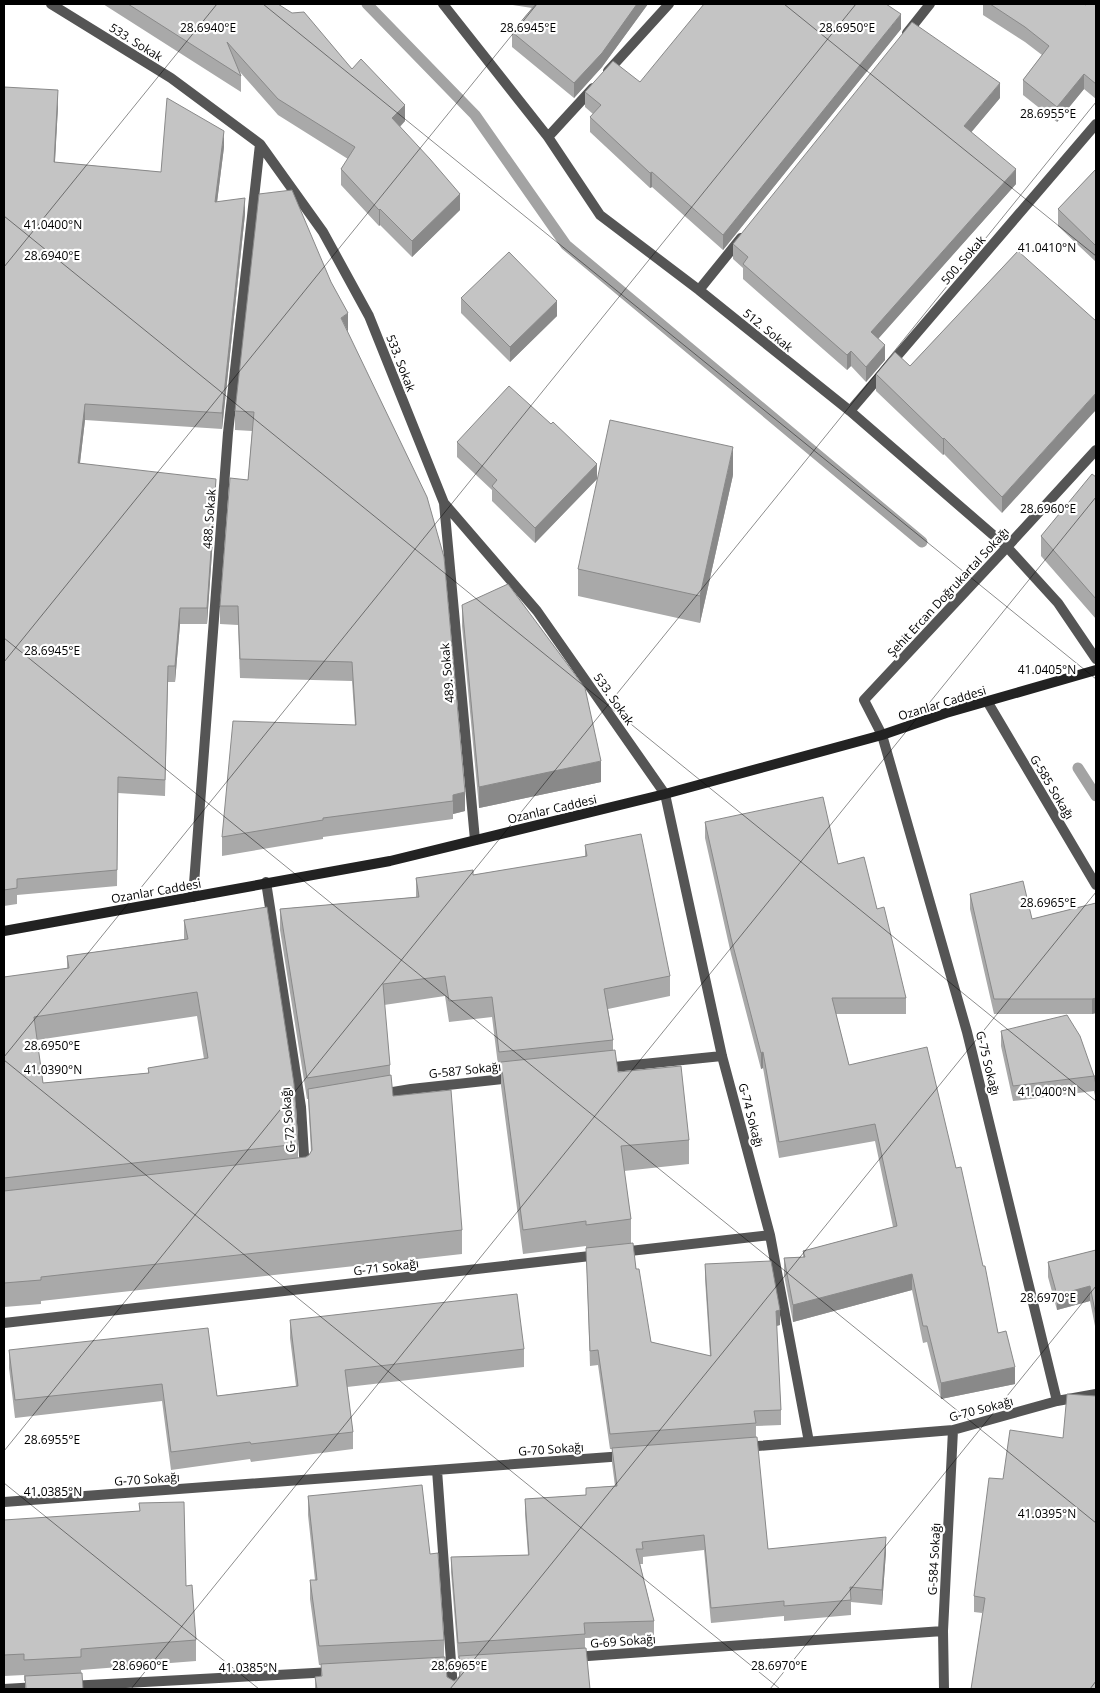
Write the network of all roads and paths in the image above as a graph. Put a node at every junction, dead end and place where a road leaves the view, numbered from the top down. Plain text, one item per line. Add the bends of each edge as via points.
1 (51, 4) edge
2 (444, 4) edge
3 (669, 4) edge
4 (930, 4) edge
5 (899, 42) edge
6 (1096, 124) edge
7 (548, 137) junction
8 (260, 144) junction
9 (749, 228) edge
10 (699, 290) junction
11 (850, 411) junction
12 (1095, 455) edge
13 (444, 503) junction
14 (1007, 548) junction
15 (1096, 660) edge
16 (1096, 670) edge
17 (987, 702) junction
18 (882, 735) junction
19 (665, 794) junction
20 (476, 840) junction
21 (266, 882) junction
22 (1096, 885) edge
23 (193, 897) junction
24 (4, 931) edge
25 (722, 1056) junction
26 (596, 1069) edge
27 (528, 1076) edge
28 (374, 1095) edge
29 (295, 1175) edge
30 (770, 1235) junction
31 (4, 1323) edge
32 (1096, 1394) edge
33 (1057, 1401) junction
34 (953, 1430) junction
35 (808, 1442) junction
36 (730, 1448) edge
37 (633, 1455) edge
38 (437, 1470) junction
39 (4, 1502) edge
40 (944, 1630) junction
41 (560, 1658) edge
42 (481, 1663) edge
43 (452, 1666) junction
44 (422, 1667) edge
45 (342, 1671) edge
46 (64, 1686) edge
47 (44, 1687) edge
48 (4, 1689) edge
49 (453, 1689) edge
50 (944, 1689) edge

1 - 8 street, 533. Sokak via 171,78
2 - 7 street, 512. Sokak
3 - 7 street
4 - 5 street
6 - 11 street, 500. Sokak
7 - 10 street, 512. Sokak via 600,215
8 - 13 street, 533. Sokak via 323,232 369,316
8 - 23 street, 488. Sokak via 228,433
9 - 10 street
10 - 11 street, 512. Sokak
11 - 14 street, 512. Sokak
12 - 14 street, Şehit Ercan Doğrukartal Sokağı
13 - 19 street, 533. Sokak via 537,611
13 - 20 street, 489. Sokak
14 - 15 street, 512. Sokak via 1058,603
14 - 18 street, Şehit Ercan Doğrukartal Sokağı via 864,700
16 - 17 street, Ozanlar Caddesi
17 - 18 street, Ozanlar Caddesi
17 - 22 street, G-585 Sokağı
18 - 19 street, Ozanlar Caddesi
18 - 33 street, G-75 Sokağı via 967,1032
19 - 20 street, Ozanlar Caddesi
19 - 25 street, G-74 Sokağı
20 - 21 street, Ozanlar Caddesi via 390,861
21 - 23 street, Ozanlar Caddesi
21 - 29 street, G-72 Sokağı via 306,1106 305,1174
23 - 24 street, Ozanlar Caddesi
25 - 26 street
25 - 30 street, G-74 Sokağı
27 - 28 street, G-587 Sokağı
30 - 31 street, G-71 Sokağı
30 - 35 street, G-74 Sokağı
32 - 33 street, G-70 Sokağı
33 - 34 street, G-70 Sokağı
34 - 35 street, G-70 Sokağı
34 - 40 street, G-584 Sokağı
35 - 36 street, G-70 Sokağı
37 - 38 street, G-70 Sokağı
38 - 39 street, G-70 Sokağı
38 - 43 street
40 - 41 street, G-69 Sokağı
40 - 50 street, G-584 Sokağı
42 - 43 street
43 - 44 street
43 - 49 street
45 - 46 street
47 - 48 street

